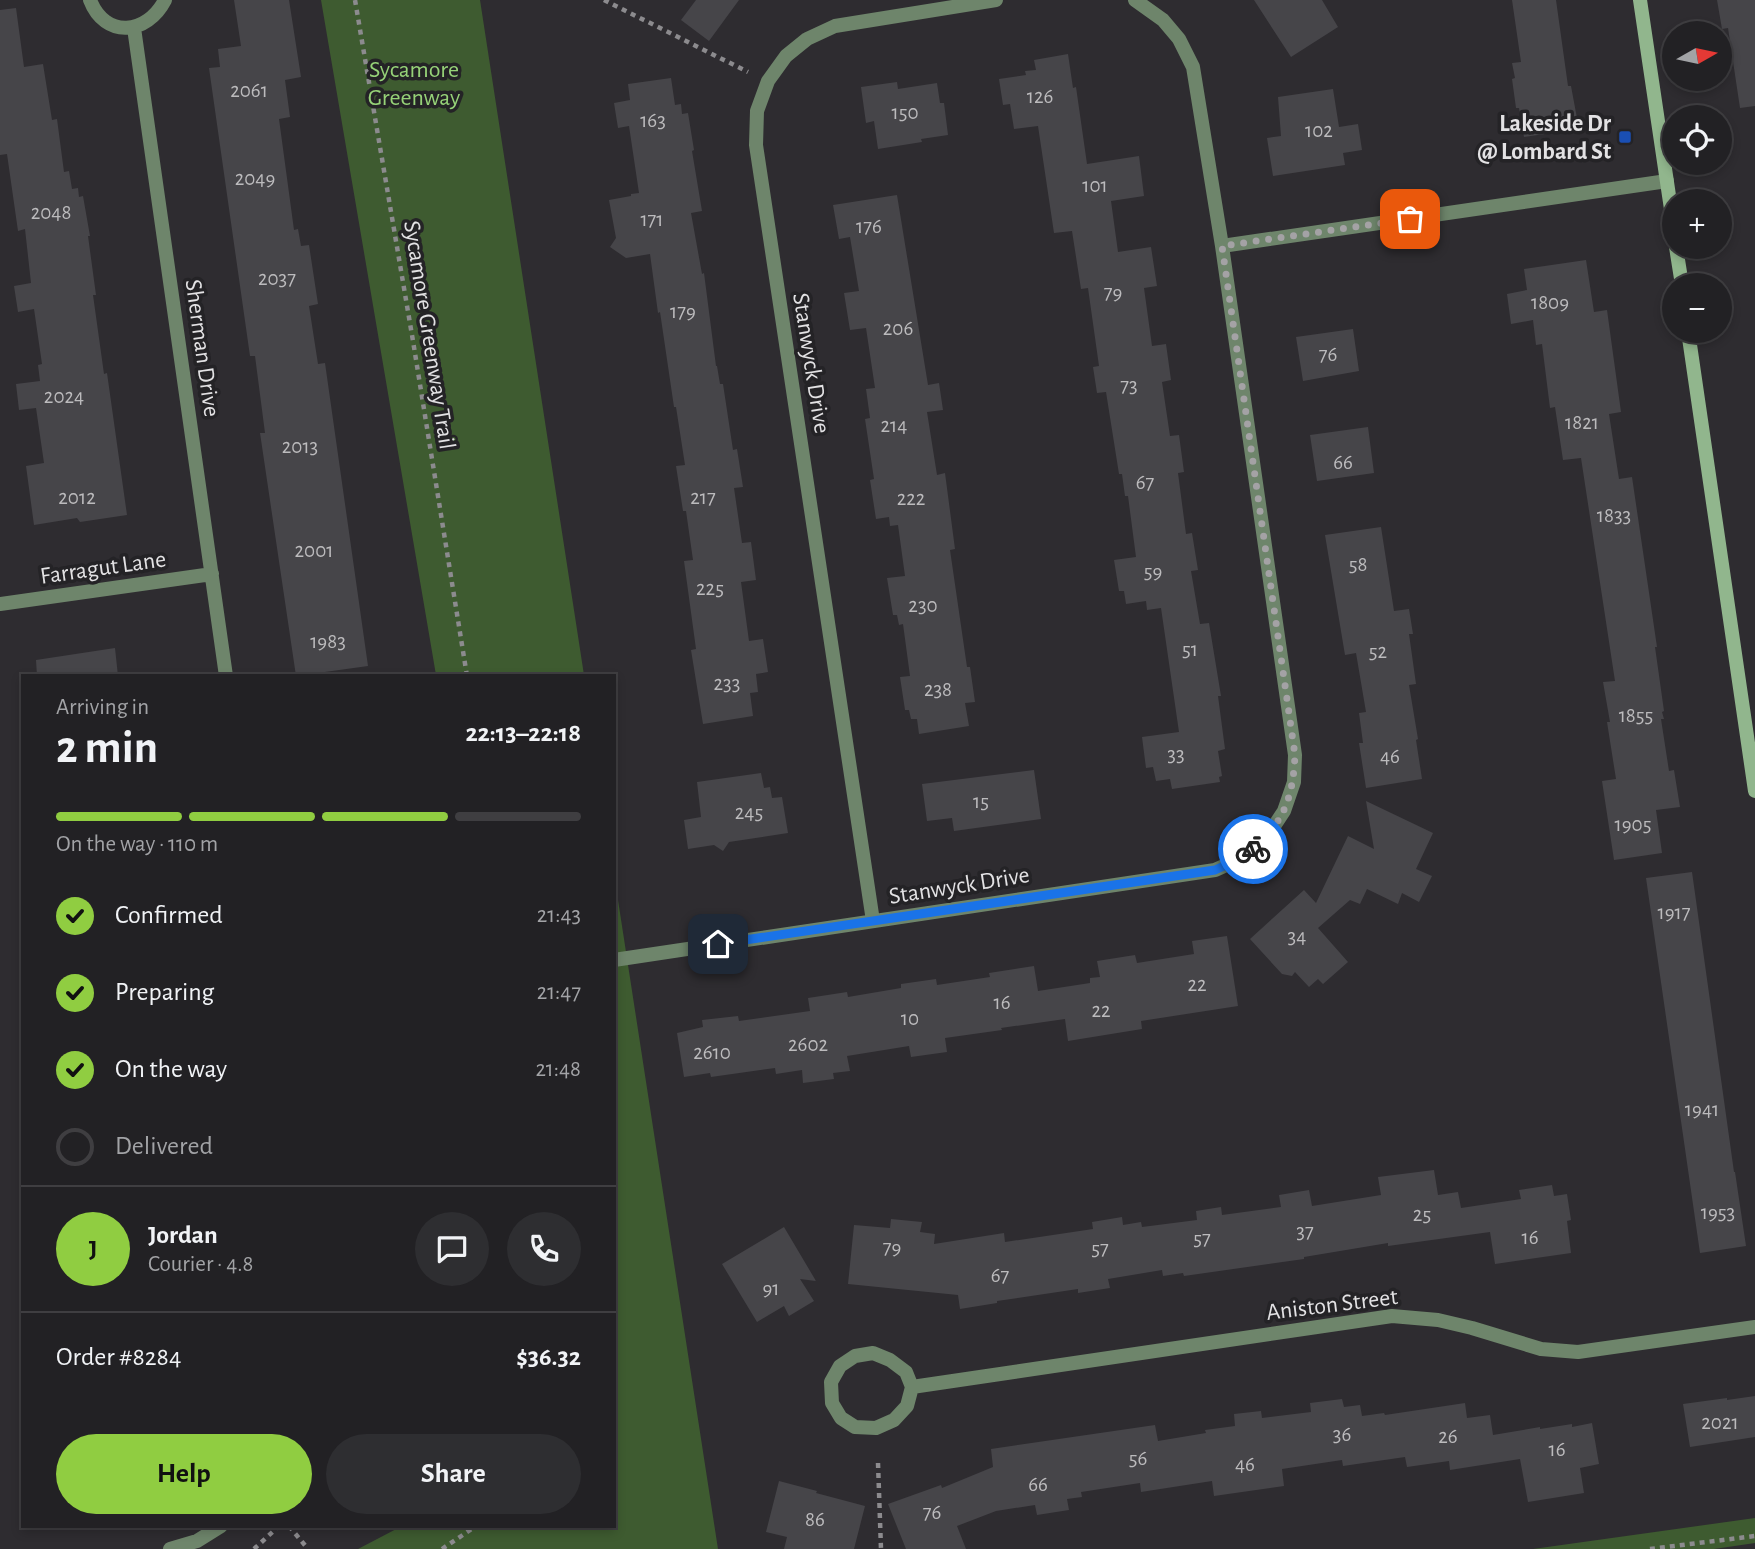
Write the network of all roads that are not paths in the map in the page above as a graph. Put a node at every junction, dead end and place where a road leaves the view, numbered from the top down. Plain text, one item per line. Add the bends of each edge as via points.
1 (90, 0) edge
2 (165, 0) edge
3 (996, 0) edge
4 (1135, 0) edge
5 (1640, 0) edge
6 (134, 28) junction
7 (1667, 181) junction
8 (1668, 189) edge
9 (1222, 246) junction
10 (1690, 343) edge
11 (212, 575) junction
12 (0, 604) edge
13 (226, 674) edge
14 (1755, 791) edge
15 (873, 921) junction
16 (616, 960) edge
17 (1755, 1327) edge
18 (912, 1387) junction
19 (218, 1528) edge
20 (170, 1549) edge

1 - 6 street via 99,17 114,27
2 - 6 street via 151,19
3 - 15 street, Stanwyck Drive via 835,26 807,39 786,56 768,81 757,111 756,145
4 - 9 street, Stanwyck Drive via 1163,20 1193,67
5 - 7 street
6 - 11 street, Sherman Drive
7 - 8 street
7 - 9 street
9 - 15 street, Stanwyck Drive via 1295,755 1294,782 1284,811 1267,837 1244,857 1215,870
10 - 14 street
11 - 12 street, Farragut Lane
11 - 13 street, Sherman Drive
15 - 16 street
17 - 18 street, Aniston Street via 1578,1352 1541,1349 1438,1320 1392,1316
18 - 18 street via 907,1406 894,1420 876,1428 855,1427 841,1418 832,1403 831,1382 840,1366 855,1356 873,1353 890,1360 906,1372
19 - 20 street via 197,1541

